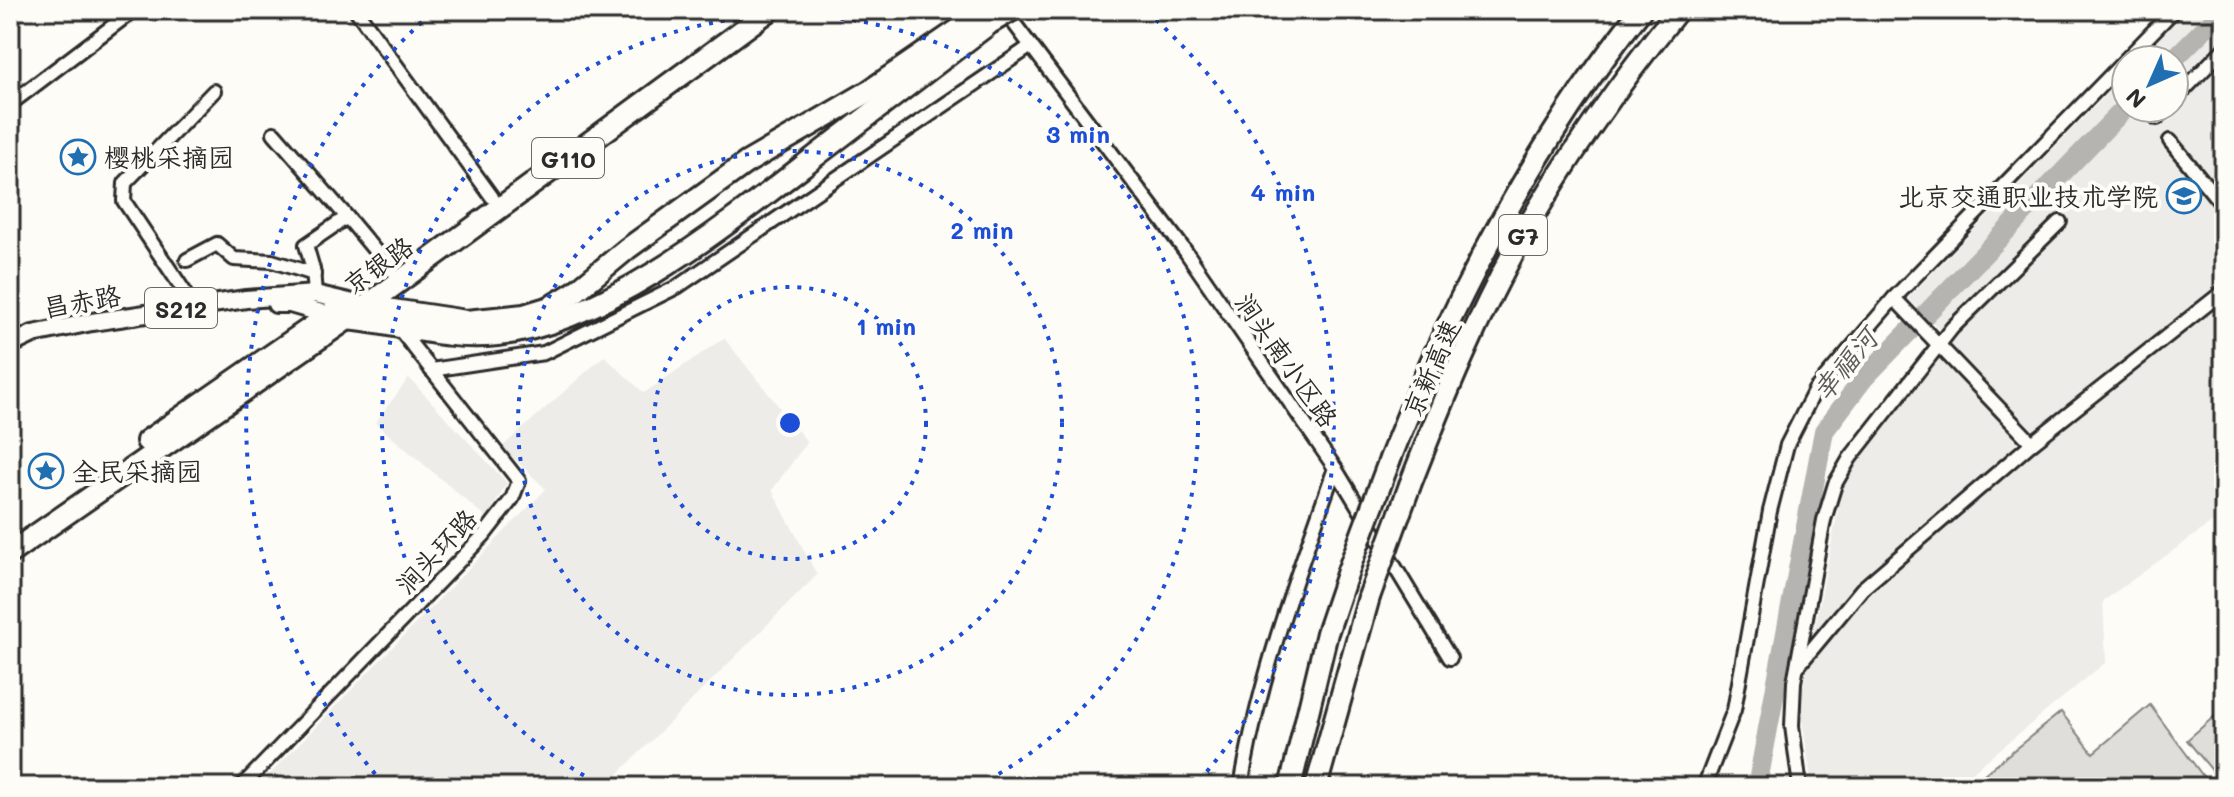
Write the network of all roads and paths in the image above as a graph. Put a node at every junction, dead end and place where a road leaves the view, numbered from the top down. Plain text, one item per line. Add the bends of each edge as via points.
1 (134, 10) edge
2 (356, 10) edge
3 (749, 10) edge
4 (770, 10) edge
5 (1641, 10) edge
6 (1678, 10) edge
7 (2174, 10) edge
8 (998, 13) edge
9 (1031, 46) junction
10 (2224, 49) edge
11 (2190, 84) edge
12 (214, 91) dead end
13 (10, 104) edge
14 (274, 133) dead end
15 (2170, 141) dead end
16 (492, 197) junction
17 (2224, 207) edge
18 (347, 217) junction
19 (2060, 222) dead end
20 (187, 260) dead end
21 (391, 270) junction
22 (314, 274) junction
23 (2224, 291) edge
24 (315, 294) junction
25 (1894, 298) junction
26 (185, 308) junction
27 (347, 311) junction
28 (397, 326) junction
29 (13, 339) edge
30 (1937, 345) junction
31 (431, 370) junction
32 (2032, 443) junction
33 (1335, 468) junction
34 (10, 541) edge
35 (10, 553) edge
36 (1450, 658) dead end
37 (1796, 669) junction
38 (241, 787) edge
39 (1241, 787) edge
40 (1290, 787) edge
41 (1316, 787) edge
42 (1704, 787) edge
43 (1800, 787) edge

1 - 13 street
2 - 16 street
3 - 16 highway, 京银路 / G110
4 - 27 highway, 京银路 / G110
5 - 40 highway, 京新高速 / G7, bridge via 1572,106 1457,307 1348,571 1327,633
6 - 41 highway, 京新高速 / G7, bridge via 1523,234 1481,318 1369,597
7 - 25 street
8 - 9 street, 涧头南小区路
8 - 27 highway via 746,163 550,307 466,321
8 - 28 highway via 743,212 649,276 520,331 472,335
9 - 31 street via 677,287 544,353
9 - 33 street, 涧头南小区路 via 1186,252
10 - 11 street
12 - 26 street via 125,183 124,201 184,291
14 - 18 street
15 - 17 street
16 - 21 highway, 京银路 / G110
18 - 21 street
18 - 22 street via 306,245
19 - 30 street
20 - 22 street via 217,244 234,259 272,261
21 - 27 highway, 京银路 / G110
22 - 24 street
23 - 32 street
24 - 26 main road, 昌赤路 / S212
24 - 27 main road, 昌赤路 / S212
25 - 30 street
25 - 42 street via 1815,390 1787,445 1734,710
26 - 29 main road, 昌赤路 / S212
27 - 28 highway
27 - 29 main road, 昌赤路 / S212 via 272,304
27 - 34 highway, 京银路 / G110 via 246,369
27 - 35 highway, 京银路 / G110
28 - 31 street, 涧头环路
30 - 32 street
30 - 37 street via 1835,484
31 - 38 street, 涧头环路 via 519,481 512,499 484,535
32 - 37 street via 1862,589
33 - 36 street
33 - 39 street, 涧头南小区路 via 1293,586 1250,736
37 - 43 street via 1792,726

